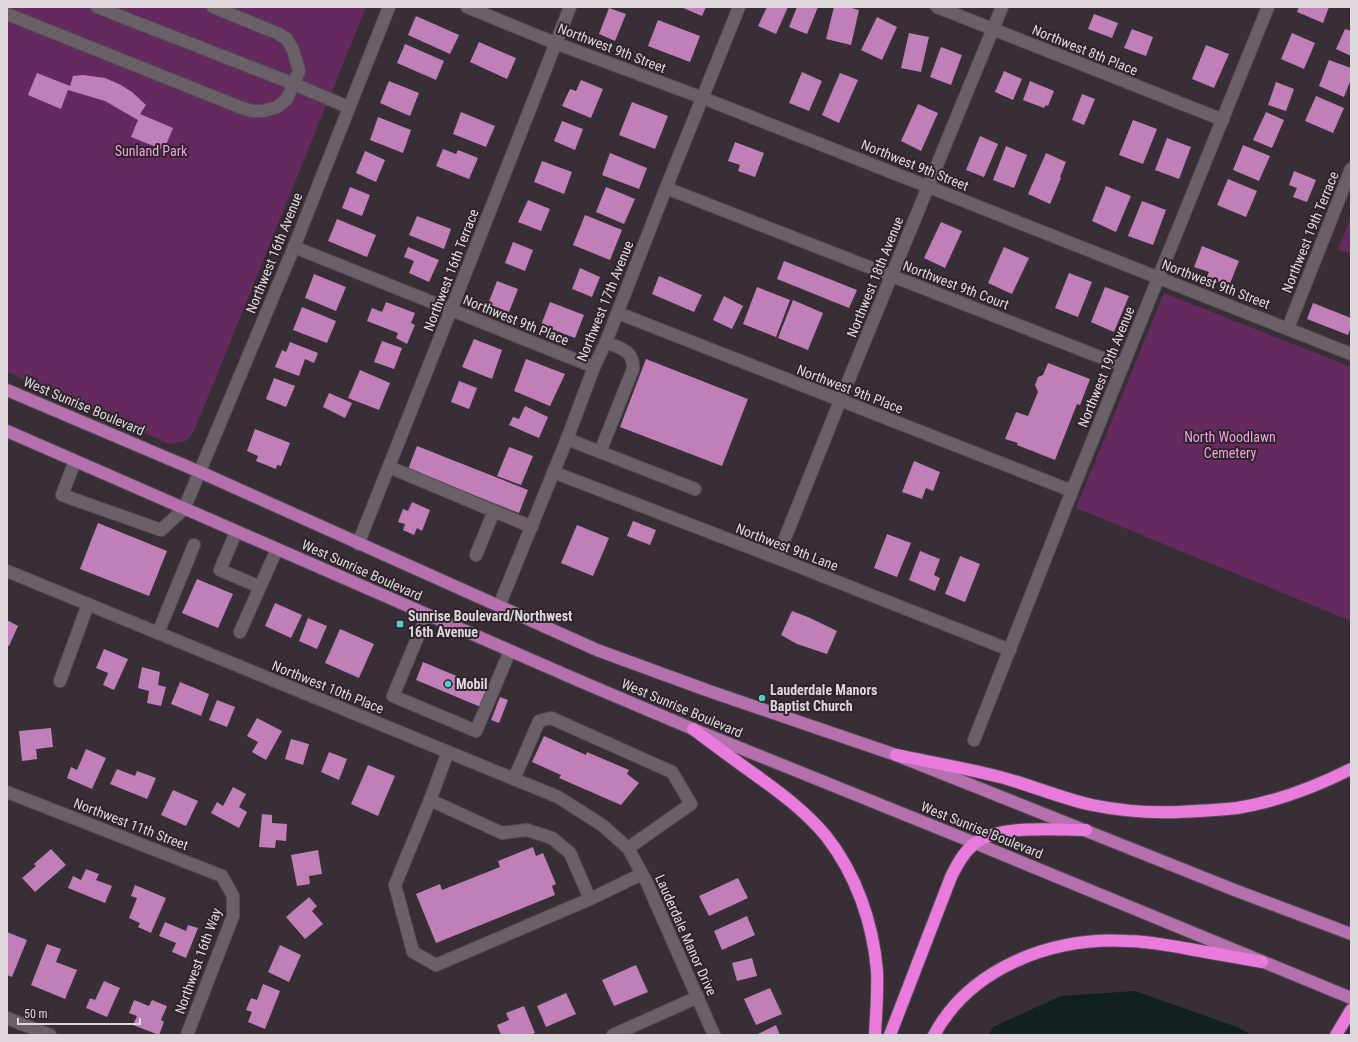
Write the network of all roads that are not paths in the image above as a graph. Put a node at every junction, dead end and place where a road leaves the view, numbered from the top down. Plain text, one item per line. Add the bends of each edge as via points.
1 (97, 7) edge
2 (213, 7) edge
3 (389, 7) edge
4 (467, 7) edge
5 (570, 7) edge
6 (739, 7) edge
7 (937, 7) edge
8 (1002, 7) edge
9 (1268, 7) edge
10 (7, 14) edge
11 (993, 29) junction
12 (555, 43) junction
13 (294, 84) junction
14 (703, 98) junction
15 (348, 107) junction
16 (1223, 120) junction
17 (1351, 169) edge
18 (929, 187) junction
19 (666, 188) junction
20 (294, 247) junction
21 (892, 276) junction
22 (1158, 278) junction
23 (451, 310) junction
24 (618, 313) junction
25 (1288, 328) junction
26 (606, 342) junction
27 (1351, 354) edge
28 (1123, 366) junction
29 (594, 367) junction
30 (7, 390) edge
31 (840, 401) junction
32 (7, 431) edge
33 (567, 439) junction
34 (600, 452) junction
35 (75, 461) junction
36 (389, 467) junction
37 (200, 472) junction
38 (553, 472) junction
39 (695, 489) dead end
40 (1072, 491) junction
41 (184, 509) junction
42 (494, 511) junction
43 (532, 528) junction
44 (236, 532) junction
45 (358, 544) junction
46 (194, 545) dead end
47 (276, 549) junction
48 (476, 555) dead end
49 (777, 558) junction
50 (7, 571) edge
51 (260, 587) junction
52 (88, 604) junction
53 (499, 606) junction
54 (427, 615) junction
55 (240, 632) dead end
56 (158, 633) junction
57 (1010, 650) junction
58 (510, 651) junction
59 (60, 681) dead end
60 (693, 730) junction
61 (974, 740) dead end
62 (448, 752) junction
63 (896, 755) junction
64 (1351, 770) edge
65 (514, 779) junction
66 (7, 792) edge
67 (430, 800) junction
68 (1086, 830) junction
69 (975, 843) junction
70 (628, 848) junction
71 (642, 874) junction
72 (233, 896) joint
73 (590, 899) junction
74 (1351, 934) edge
75 (1262, 962) junction
76 (698, 997) junction
77 (1351, 998) edge
78 (1351, 1010) edge
79 (7, 1018) edge
80 (50, 1035) edge
81 (187, 1035) edge
82 (614, 1035) edge
83 (714, 1035) edge
84 (875, 1035) edge
85 (890, 1035) edge
86 (934, 1035) edge
87 (1336, 1035) edge

1 - 13 street
2 - 13 street via 287,39 299,71
3 - 15 street, Northwest 16th Avenue
4 - 12 street, Northwest 9th Street
5 - 12 street, Northwest 16th Terrace
6 - 14 street, Northwest 17th Avenue
7 - 11 street, Northwest 8th Place
8 - 11 street, Northwest 18th Avenue
9 - 16 street, Northwest 19th Avenue
10 - 13 street via 252,111 277,107 287,99
11 - 16 street, Northwest 8th Place
11 - 18 street, Northwest 18th Avenue
12 - 14 street, Northwest 9th Street
12 - 23 street, Northwest 16th Terrace
13 - 15 street
14 - 18 street, Northwest 9th Street
14 - 19 street, Northwest 17th Avenue
15 - 20 street, Northwest 16th Avenue
16 - 22 street, Northwest 19th Avenue
17 - 25 street, Northwest 19th Terrace
18 - 21 street, Northwest 18th Avenue
18 - 22 street, Northwest 9th Street
19 - 21 street, Northwest 9th Court
19 - 24 street, Northwest 17th Avenue
20 - 23 street, Northwest 9th Place
20 - 37 street, Northwest 16th Avenue
21 - 28 street, Northwest 9th Court
21 - 31 street, Northwest 18th Avenue
22 - 25 street, Northwest 9th Street
22 - 28 street, Northwest 19th Avenue
23 - 29 street, Northwest 9th Place
23 - 36 street, Northwest 16th Terrace
24 - 26 street, Northwest 17th Avenue
24 - 31 street, Northwest 9th Place
25 - 27 street, Northwest 9th Street
26 - 29 street, Northwest 17th Avenue
26 - 34 street via 627,351 634,363
28 - 40 street, Northwest 19th Avenue
29 - 33 street, Northwest 17th Avenue
30 - 37 main road, West Sunrise Boulevard
31 - 40 street, Northwest 9th Place
31 - 49 street, Northwest 18th Avenue
32 - 35 main road, West Sunrise Boulevard
33 - 34 street
33 - 38 street, Northwest 17th Avenue
34 - 39 street
35 - 41 main road, West Sunrise Boulevard
35 - 41 street via 62,495 161,530
36 - 42 street
36 - 45 street, Northwest 16th Terrace
37 - 41 street, Northwest 16th Avenue
37 - 45 main road, West Sunrise Boulevard
38 - 43 street, Northwest 17th Avenue
38 - 49 street, Northwest 9th Lane
40 - 57 street, Northwest 19th Avenue
41 - 44 main road, West Sunrise Boulevard
42 - 43 street
42 - 48 street
43 - 53 street, Northwest 17th Avenue
44 - 47 main road, West Sunrise Boulevard
44 - 51 street via 220,570
45 - 53 main road, West Sunrise Boulevard
46 - 56 street
47 - 51 street
47 - 54 main road, West Sunrise Boulevard
49 - 57 street, Northwest 9th Lane
50 - 52 street, Northwest 10th Place
51 - 55 street
52 - 56 street, Northwest 10th Place
52 - 59 street
53 - 63 main road, West Sunrise Boulevard via 597,650
54 - 58 main road, West Sunrise Boulevard
54 - 58 street via 393,696 476,731
56 - 62 street, Northwest 10th Place
57 - 61 street, Northwest 19th Avenue
58 - 60 main road, West Sunrise Boulevard
60 - 69 main road, West Sunrise Boulevard
60 - 84 highway via 793,803 815,824 838,853 866,911 871,932 877,972
62 - 65 street, Northwest 10th Place
62 - 67 street
63 - 64 highway via 1000,777 1091,805 1152,812 1219,810 1251,805 1296,792
63 - 68 main road, West Sunrise Boulevard
65 - 70 street, Northwest 10th Place via 558,798 602,826
65 - 70 street via 539,721 551,718 672,772 690,804
66 - 72 street, Northwest 11th Street via 222,876
67 - 73 street via 502,833 527,830 552,838 570,853
67 - 73 street via 395,885 413,952 436,965
68 - 69 highway via 1020,830 990,836
68 - 74 main road, West Sunrise Boulevard
69 - 75 main road, West Sunrise Boulevard
69 - 85 highway via 959,862 951,877
70 - 71 street, Lauderdale Manor Drive
71 - 73 street
71 - 76 street, Lauderdale Manor Drive
72 - 81 street, Northwest 16th Way via 233,916
75 - 77 main road, West Sunrise Boulevard
75 - 86 highway via 1126,940 1054,948 1018,959 986,978 959,1002
76 - 82 street
76 - 83 street, Lauderdale Manor Drive
78 - 87 highway
79 - 80 street

